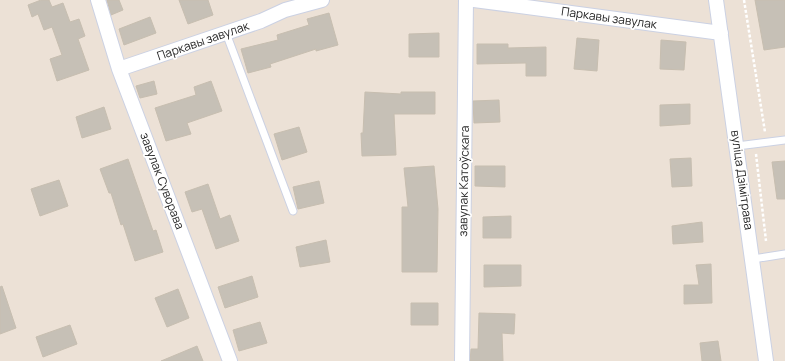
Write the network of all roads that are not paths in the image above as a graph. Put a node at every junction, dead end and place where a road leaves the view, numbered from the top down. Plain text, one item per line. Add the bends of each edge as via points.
1 (98, 0) edge
2 (322, 0) edge
3 (466, 0) edge
4 (474, 0) edge
5 (716, 0) edge
6 (283, 5) edge
7 (226, 33) junction
8 (721, 33) junction
9 (119, 69) junction
10 (785, 140) edge
11 (738, 146) junction
12 (293, 211) dead end
13 (785, 254) edge
14 (753, 259) junction
15 (230, 361) edge
16 (462, 361) edge
17 (766, 361) edge

1 - 9 street, завулак Суворава
2 - 6 street, Паркавы завулак
3 - 16 street, завулак Катоўскага
4 - 8 street, Паркавы завулак
5 - 8 street, вуліца Дзімітрава
6 - 7 street, Паркавы завулак via 261,22
7 - 9 street, Паркавы завулак
7 - 12 lane
8 - 11 street, вуліца Дзімітрава
9 - 15 street, завулак Суворава
10 - 11 lane
11 - 14 street, вуліца Дзімітрава
13 - 14 lane
14 - 17 street, вуліца Дзімітрава

